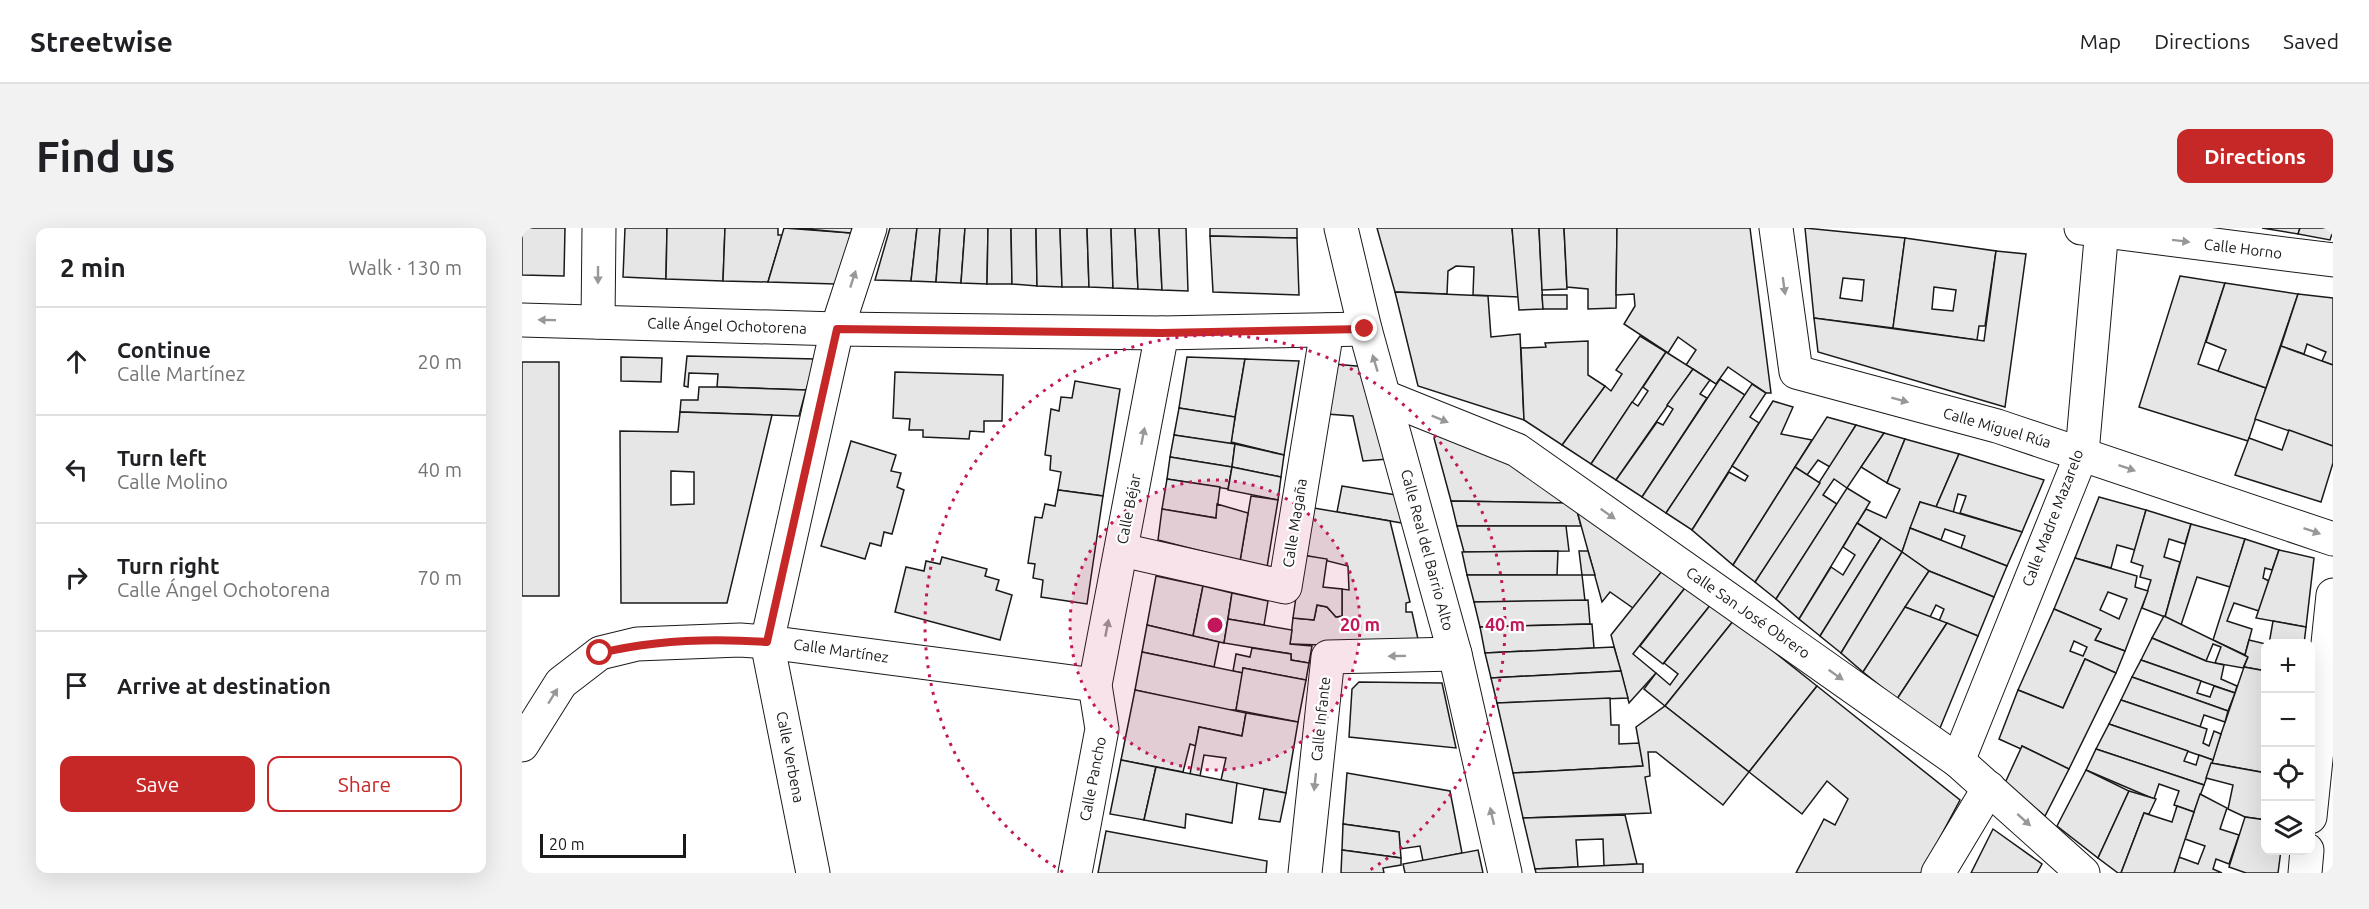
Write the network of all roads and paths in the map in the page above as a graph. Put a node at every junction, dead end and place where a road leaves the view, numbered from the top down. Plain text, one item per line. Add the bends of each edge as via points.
1 (598, 228) edge
2 (870, 228) edge
3 (1341, 228) edge
4 (1776, 228) edge
5 (2095, 229) edge
6 (2333, 260) edge
7 (522, 320) edge
8 (598, 322) junction
9 (837, 329) junction
10 (1365, 329) junction
11 (1327, 330) junction
12 (1162, 333) junction
13 (1385, 397) junction
14 (2082, 453) junction
15 (2333, 539) edge
16 (1122, 549) junction
17 (2333, 595) edge
18 (767, 642) junction
19 (1455, 654) junction
20 (1095, 685) junction
21 (522, 745) edge
22 (1958, 761) junction
23 (1989, 788) junction
24 (2312, 801) edge
25 (2307, 855) edge
26 (813, 873) edge
27 (1075, 873) edge
28 (1305, 873) edge
29 (1505, 873) edge
30 (1938, 873) edge
31 (2083, 873) edge
32 (2305, 873) edge

1 -> 8 street
9 -> 2 street
3 - 10 street, Calle Real del Barrio Alto
4 -> 14 street, Calle Miguel Rúa via 1796,372
5 -> 6 street, Calle Horno
5 - 14 street, Calle Madre Mazarelo
8 -> 7 street, Calle Ángel Ochotorena
8 - 9 street, Calle Ángel Ochotorena
9 - 12 street, Calle Ángel Ochotorena
9 - 18 street
10 - 11 street, Calle Ángel Ochotorena
13 -> 10 street, Calle Real del Barrio Alto
11 - 12 street, Calle Ángel Ochotorena
11 - 16 street, Calle Magaña via 1285,587
16 -> 12 street, Calle Béjar
13 - 19 street, Calle Real del Barrio Alto
13 -> 22 street, Calle San José Obrero via 1517,450
14 -> 15 street, Calle Miguel Rúa
14 - 22 street, Calle Madre Mazarelo
20 -> 16 street, Calle Béjar
17 - 24 street
18 - 20 street, Calle Martínez
21 -> 18 street, Calle Martínez via 561,683 600,653 637,644
18 - 26 street, Calle Verbena
19 -> 28 street, Calle Infante via 1328,657
29 -> 19 street, Calle Real del Barrio Alto
20 - 27 street, Calle Pancho via 1102,729
22 - 23 street, Calle San José Obrero
23 - 30 street
23 -> 31 street, Calle San José Obrero
25 - 32 street

